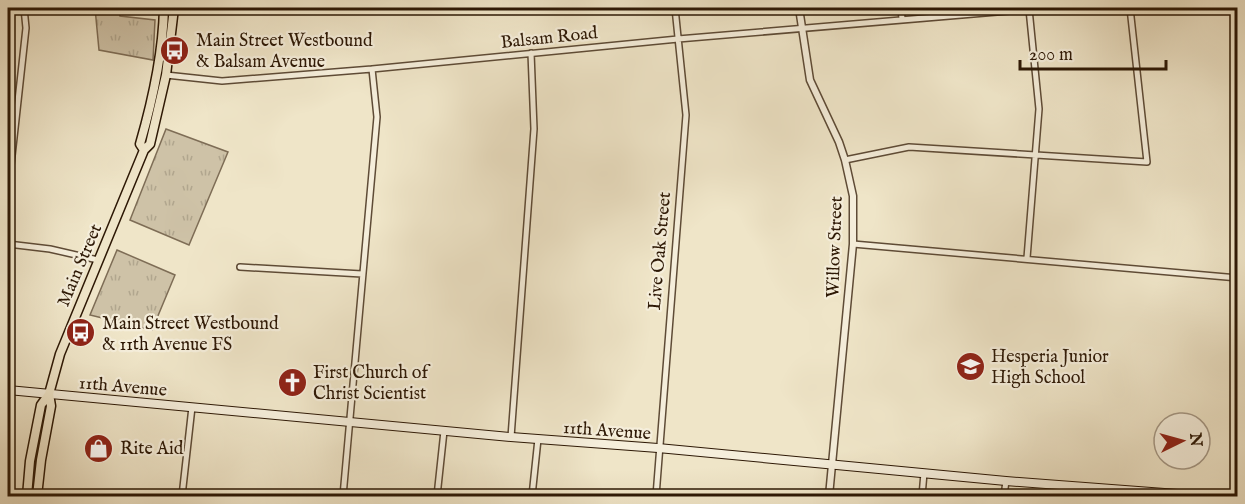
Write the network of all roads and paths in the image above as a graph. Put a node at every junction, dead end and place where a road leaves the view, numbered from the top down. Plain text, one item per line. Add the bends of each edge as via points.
1 (24, 8) edge
2 (164, 8) edge
3 (174, 8) edge
4 (675, 8) edge
5 (799, 8) edge
6 (901, 8) edge
7 (1043, 8) edge
8 (1130, 8) edge
9 (1235, 8) edge
10 (1029, 9) junction
11 (164, 18) junction
12 (902, 19) junction
13 (801, 30) junction
14 (1238, 34) edge
15 (678, 39) junction
16 (531, 53) junction
17 (372, 69) junction
18 (166, 75) junction
19 (144, 150) junction
20 (1035, 155) junction
21 (845, 160) junction
22 (8, 192) edge
23 (8, 244) edge
24 (853, 244) junction
25 (1027, 258) junction
26 (98, 260) junction
27 (240, 267) dead end
28 (362, 274) junction
29 (1238, 278) edge
30 (8, 390) edge
31 (49, 394) junction
32 (192, 407) junction
33 (349, 422) junction
34 (444, 431) junction
35 (511, 437) junction
36 (538, 440) junction
37 (658, 448) junction
38 (832, 465) junction
39 (924, 473) junction
40 (1006, 481) junction
41 (27, 496) edge
42 (37, 496) edge
43 (182, 496) edge
44 (343, 496) edge
45 (438, 496) edge
46 (532, 496) edge
47 (656, 496) edge
48 (829, 496) edge
49 (922, 496) edge
50 (1004, 496) edge
51 (1204, 496) edge

1 - 22 street via 26,28
2 - 11 main road, Main Street
3 - 18 main road, Main Street
4 - 15 street, Live Oak Street
5 - 13 street, Willow Street
6 - 12 street
7 - 10 street, Balsam Road
8 - 20 street via 1147,162
9 - 14 street
10 - 12 street, Balsam Road
10 - 20 street via 1039,109
11 - 18 main road
11 - 19 main road, Main Street via 156,84 140,144
12 - 13 street, Balsam Road
13 - 15 street, Balsam Road
13 - 21 street, Willow Street via 810,80
15 - 16 street, Balsam Road
15 - 37 street, Live Oak Street via 686,116
16 - 17 street, Balsam Road
16 - 35 street via 534,129
17 - 18 street, Balsam Road via 222,81
17 - 28 street via 377,117
18 - 19 main road, Main Street via 150,144
19 - 26 main road, Main Street
20 - 21 street via 909,147
20 - 25 street
21 - 24 street, Willow Street via 853,196
23 - 26 street
24 - 25 street
24 - 38 street, Willow Street
25 - 29 street
26 - 31 main road, Main Street via 60,354
27 - 28 street
28 - 33 street
30 - 31 main road, 11th Avenue
31 - 32 main road, 11th Avenue
31 - 41 main road, Main Street via 40,405
31 - 42 main road, Main Street via 51,406
32 - 33 main road, 11th Avenue
32 - 43 street
33 - 34 main road, 11th Avenue
33 - 44 street
34 - 35 main road, 11th Avenue
34 - 45 street
35 - 36 main road, 11th Avenue
36 - 37 main road, 11th Avenue
36 - 46 street
37 - 38 main road, 11th Avenue
37 - 47 street, Live Oak Street
38 - 39 main road, 11th Avenue
38 - 48 street, Willow Street
39 - 40 main road, 11th Avenue
39 - 49 street
40 - 50 street
40 - 51 main road, 11th Avenue

